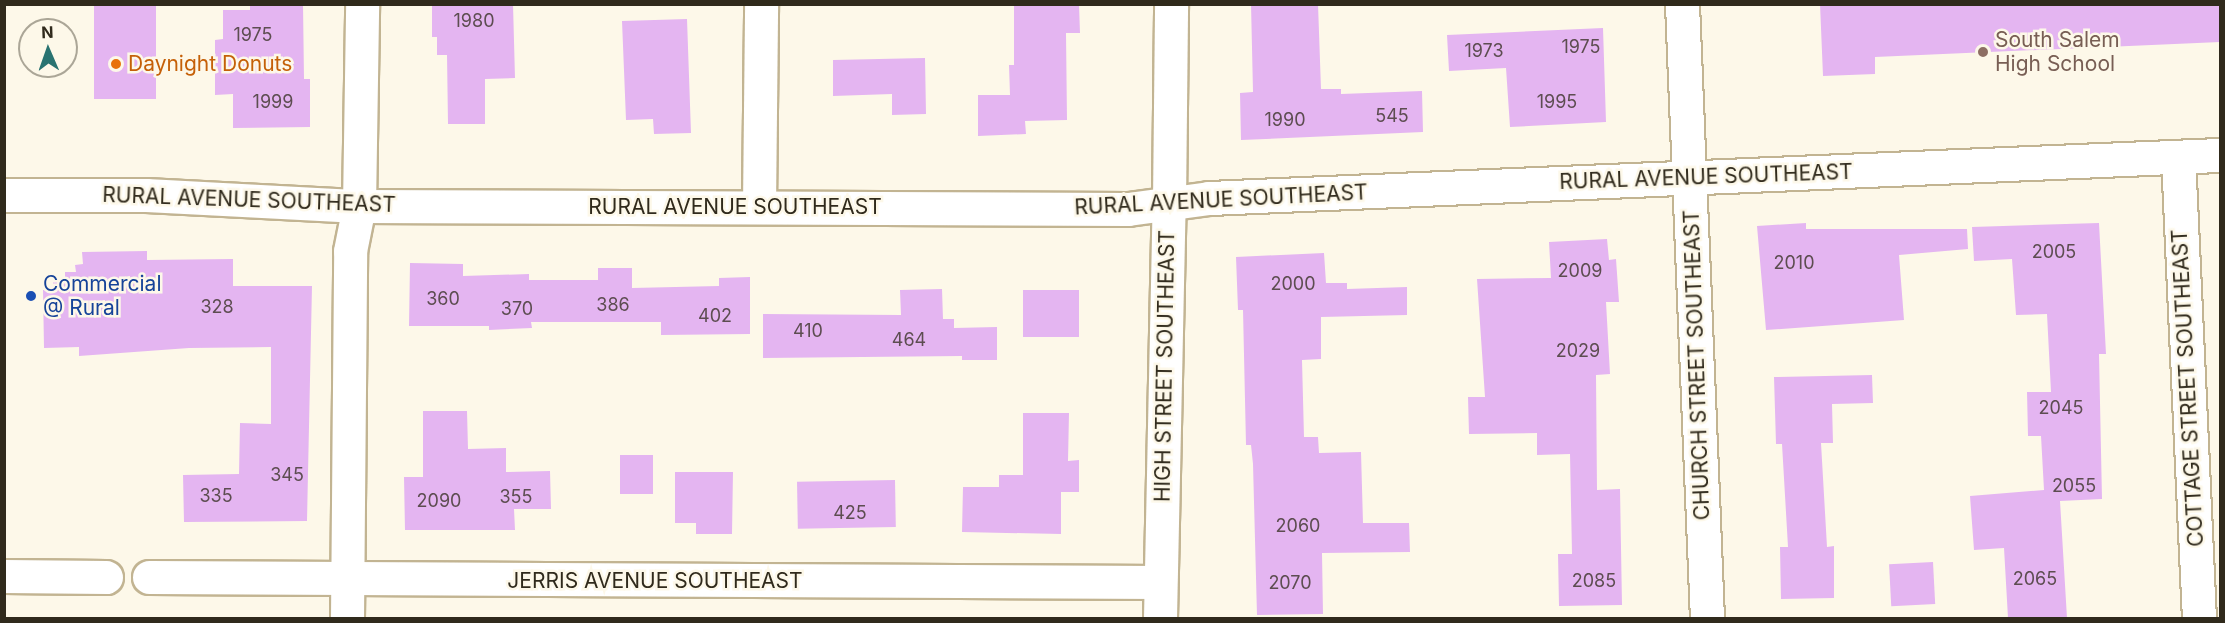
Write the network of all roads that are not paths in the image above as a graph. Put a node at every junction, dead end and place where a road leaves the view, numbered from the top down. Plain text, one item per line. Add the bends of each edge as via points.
1 (362, 4) edge
2 (761, 4) edge
3 (1172, 4) edge
4 (1682, 4) edge
5 (2220, 155) edge
6 (2178, 157) junction
7 (1690, 178) junction
8 (4, 195) edge
9 (1169, 203) junction
10 (359, 206) junction
11 (759, 206) junction
12 (4, 576) edge
13 (106, 577) dead end
14 (149, 577) dead end
15 (348, 580) junction
16 (1160, 582) junction
17 (347, 618) edge
18 (1160, 618) edge
19 (1707, 618) edge
20 (2199, 618) edge

1 - 10 street
2 - 11 street
3 - 9 street, HIGH STREET SOUTHEAST
4 - 7 street, CHURCH STREET SOUTHEAST
5 - 6 street, RURAL AVENUE SOUTHEAST
6 - 7 street, RURAL AVENUE SOUTHEAST
6 - 20 street, COTTAGE STREET SOUTHEAST
7 - 9 street, RURAL AVENUE SOUTHEAST
7 - 19 street, CHURCH STREET SOUTHEAST
8 - 10 street, RURAL AVENUE SOUTHEAST via 146,195
9 - 11 street, RURAL AVENUE SOUTHEAST via 1128,209
9 - 16 street, HIGH STREET SOUTHEAST
10 - 11 street, RURAL AVENUE SOUTHEAST
10 - 15 street via 350,251
12 - 13 street
14 - 15 street, JERRIS AVENUE SOUTHEAST
15 - 16 street, JERRIS AVENUE SOUTHEAST
15 - 17 street
16 - 18 street, HIGH STREET SOUTHEAST

